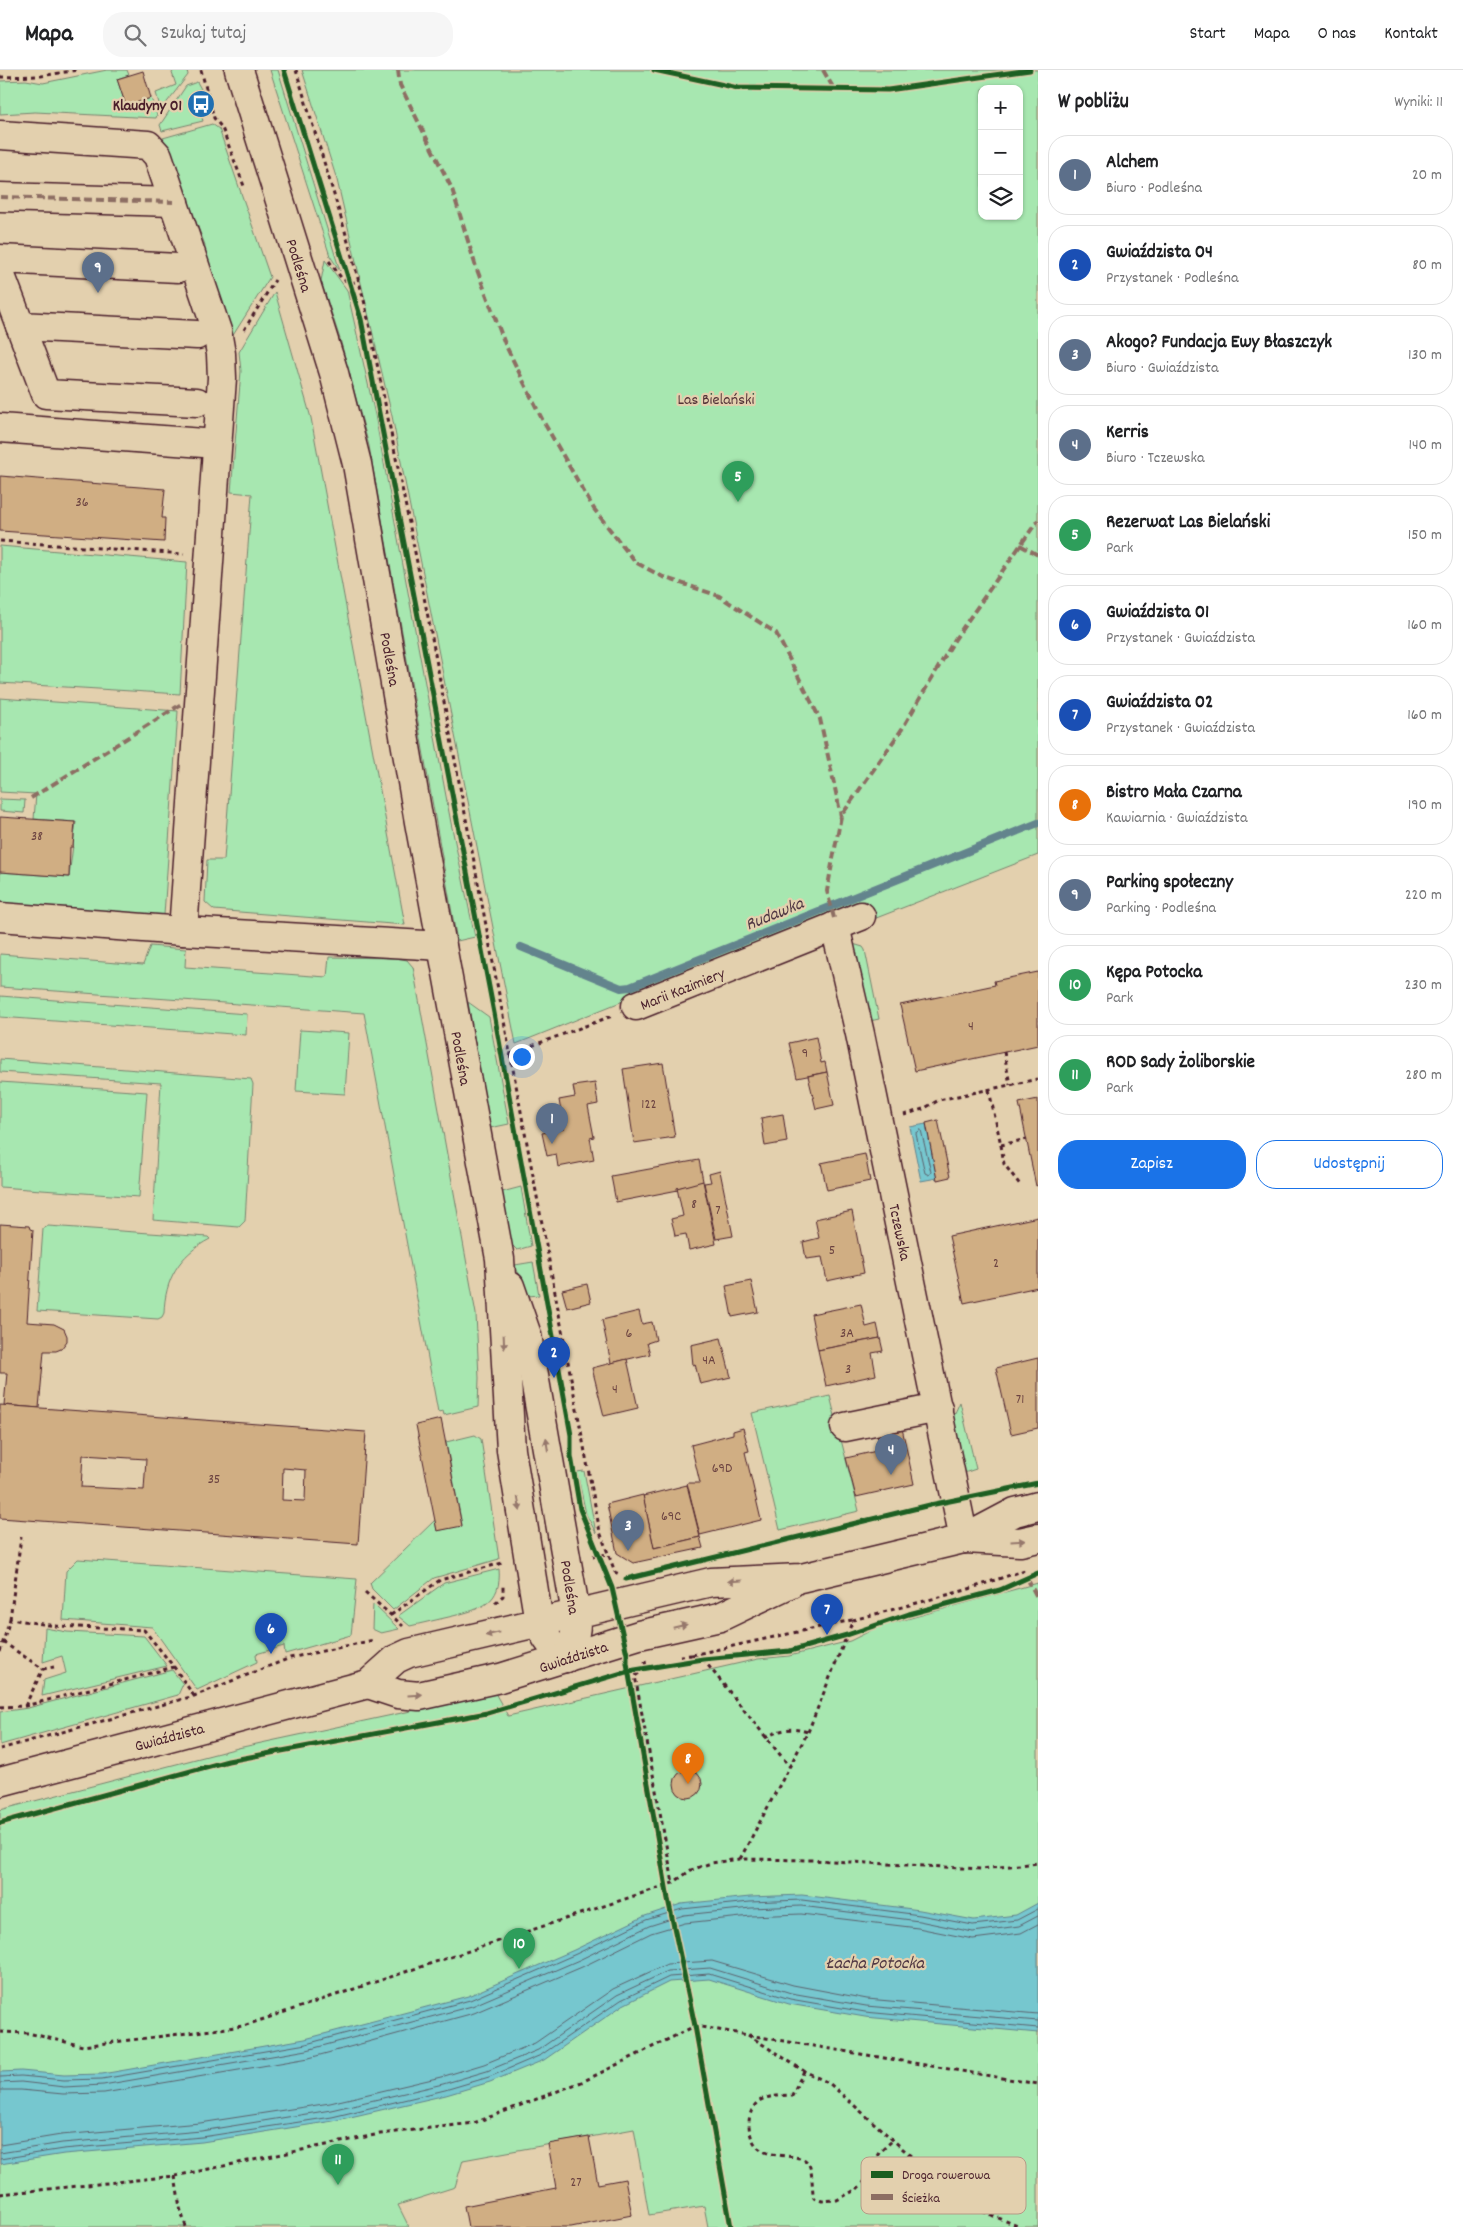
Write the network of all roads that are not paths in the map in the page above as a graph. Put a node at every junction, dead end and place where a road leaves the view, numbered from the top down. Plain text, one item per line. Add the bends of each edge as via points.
1 (239, 70) edge
2 (0, 135) edge
3 (0, 196) edge
4 (174, 202) junction
5 (0, 259) edge
6 (178, 268) dead end
7 (0, 273) edge
8 (20, 326) junction
9 (197, 336) dead end
10 (197, 402) dead end
11 (0, 428) edge
12 (218, 444) junction
13 (861, 916) dead end
14 (0, 918) edge
15 (835, 926) junction
16 (183, 932) junction
17 (442, 946) junction
18 (636, 1006) road end
19 (500, 1259) junction
20 (938, 1408) junction
21 (845, 1427) dead end
22 (1038, 1506) edge
23 (1038, 1538) edge
24 (964, 1539) junction
25 (801, 1578) junction
26 (576, 1614) junction
27 (539, 1622) junction
28 (566, 1658) junction
29 (368, 1684) junction
30 (0, 1782) edge

1 - 17 street, Podleśna via 326,344 350,432
2 - 4 street via 148,145 157,153
3 - 4 street
4 - 12 street via 221,354
5 - 6 street
7 - 8 street
8 - 9 street
8 - 10 street via 46,394
11 - 12 street
12 - 16 street
13 - 15 street, Marii Kazimiery
14 - 16 street
15 - 18 street, Marii Kazimiery
15 - 20 street, Tczewska
16 - 17 street
17 - 19 street, Podleśna
26 -> 19 street, Podleśna via 527,1335
19 -> 27 street, Podleśna via 511,1450
20 - 21 street
20 - 24 street, Tczewska
22 - 24 street, Gwiaździsta via 1015,1512
24 -> 23 street, Gwiaździsta via 1020,1542
24 - 25 street, Gwiaździsta
25 -> 26 street, Gwiaździsta via 711,1582
28 -> 25 street, Gwiaździsta via 639,1635 720,1617
26 - 27 street, Gwiaździsta
26 - 28 street, Podleśna via 577,1630
27 - 28 street, Podleśna via 544,1636
27 -> 29 street, Gwiaździsta via 409,1653 396,1659
29 -> 28 street, Gwiaździsta via 398,1694 419,1696 500,1678
29 - 30 street, Gwiaździsta

